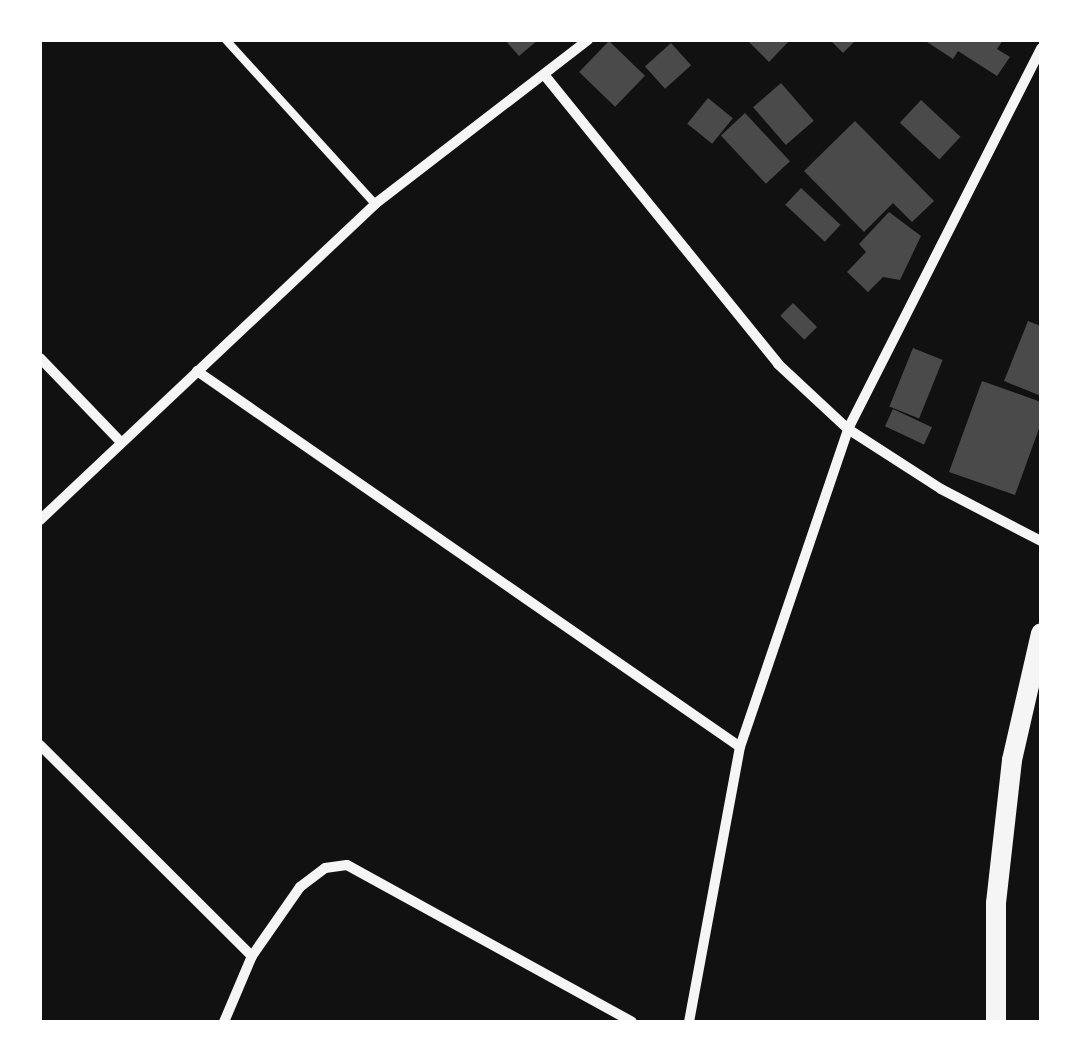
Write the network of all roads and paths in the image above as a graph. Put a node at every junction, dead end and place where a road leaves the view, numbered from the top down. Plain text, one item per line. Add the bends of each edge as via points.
1 (226, 40) edge
2 (588, 40) edge
3 (1041, 48) edge
4 (546, 77) junction
5 (375, 204) junction
6 (40, 358) edge
7 (197, 371) junction
8 (848, 429) junction
9 (120, 441) junction
10 (40, 520) edge
11 (1041, 541) edge
12 (1041, 633) edge
13 (40, 746) edge
14 (740, 746) junction
15 (252, 956) junction
16 (224, 1022) edge
17 (632, 1022) edge
18 (689, 1022) edge
19 (996, 1022) edge

1 - 5 lane
2 - 4 street
3 - 8 street
4 - 5 street
4 - 8 street via 778,364
5 - 7 street
6 - 9 street
7 - 9 street
7 - 14 street
8 - 11 street via 941,489
8 - 14 street
9 - 10 street
12 - 19 main road via 1012,760 996,902
13 - 15 street
14 - 18 street
15 - 16 street
15 - 17 street via 300,887 325,868 347,865

